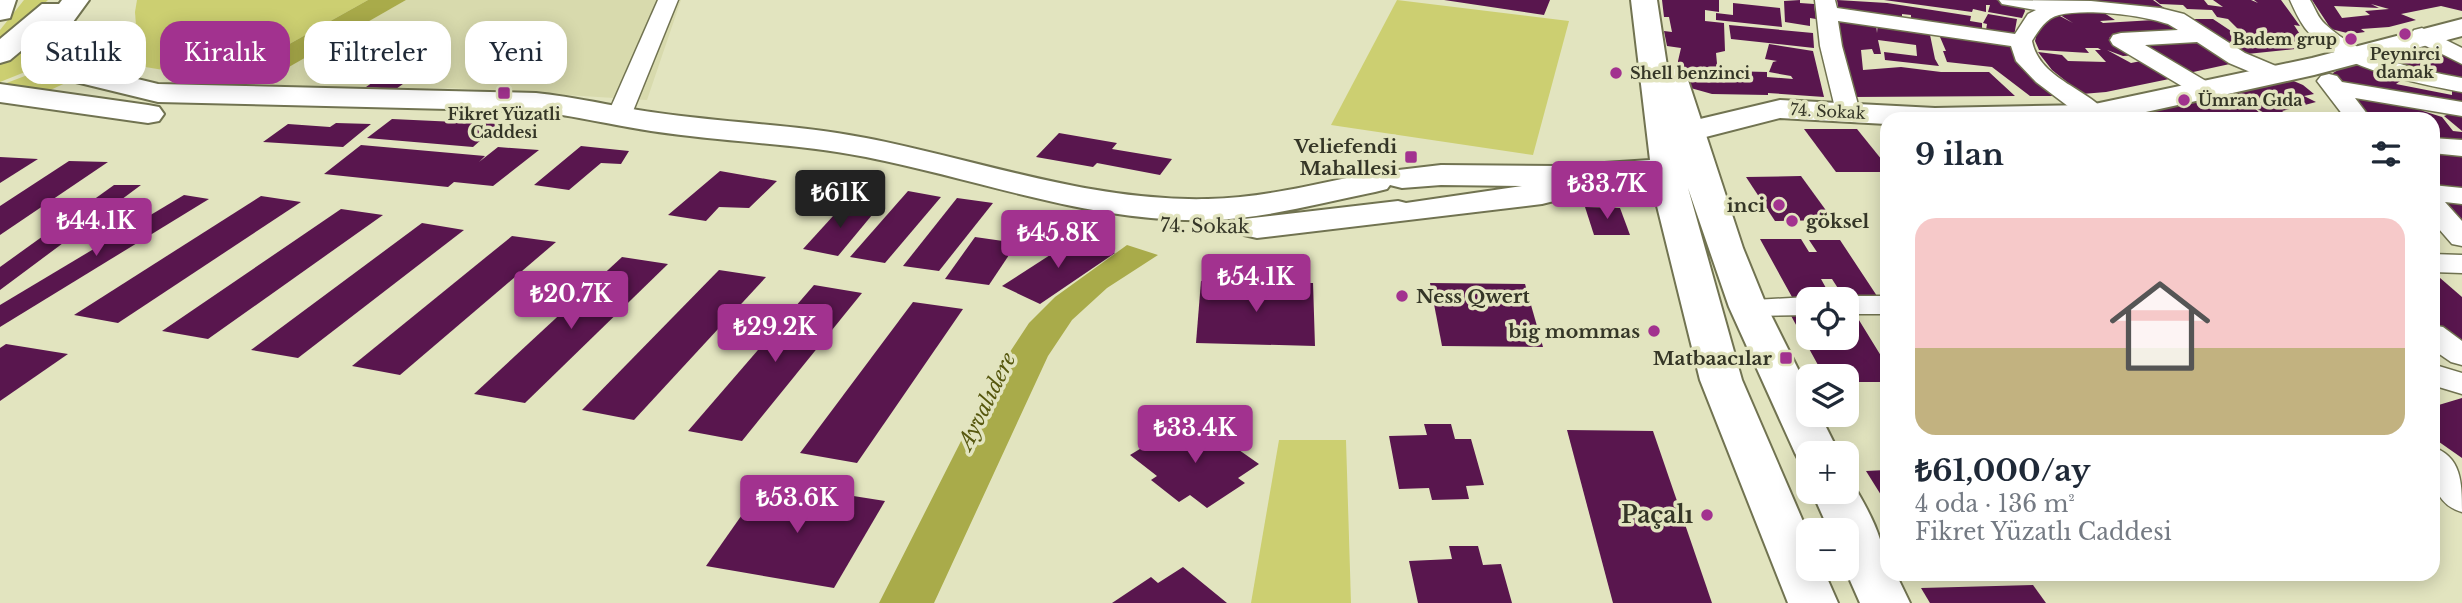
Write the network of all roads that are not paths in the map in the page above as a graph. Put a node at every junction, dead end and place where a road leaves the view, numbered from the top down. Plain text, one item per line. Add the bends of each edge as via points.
1 (3, 0) edge
2 (62, 0) edge
3 (76, 0) edge
4 (668, 0) edge
5 (1644, 0) edge
6 (1658, 0) edge
7 (2009, 0) edge
8 (2300, 0) edge
9 (2048, 5) edge
10 (1825, 6) edge
11 (0, 12) edge
12 (60, 21) edge
13 (2462, 27) edge
14 (2203, 35) junction
15 (2422, 36) junction
16 (2021, 41) junction
17 (0, 54) edge
18 (2353, 55) junction
19 (2462, 57) edge
20 (2314, 66) junction
21 (2274, 74) junction
22 (79, 84) edge
23 (113, 84) edge
24 (2462, 85) edge
25 (1665, 86) junction
26 (2336, 88) junction
27 (2203, 89) junction
28 (0, 93) edge
29 (49, 102) junction
30 (1780, 109) junction
31 (2462, 109) edge
32 (1849, 112) junction
33 (2090, 112) edge
34 (2112, 112) edge
35 (2354, 112) edge
36 (1880, 114) edge
37 (165, 116) junction
38 (619, 116) junction
39 (0, 120) edge
40 (1675, 129) junction
41 (2440, 146) edge
42 (2462, 148) edge
43 (1568, 182) junction
44 (1678, 182) junction
45 (2440, 194) edge
46 (2462, 196) edge
47 (2440, 213) edge
48 (2462, 238) edge
49 (2440, 263) edge
50 (2462, 264) edge
51 (1880, 304) edge
52 (1859, 305) edge
53 (1796, 306) edge
54 (1748, 307) junction
55 (2440, 340) edge
56 (2462, 355) edge
57 (2440, 377) edge
58 (2462, 384) edge
59 (1812, 441) edge
60 (2440, 470) edge
61 (2462, 499) edge
62 (1840, 504) edge
63 (1813, 603) edge
64 (1885, 603) edge

1 - 11 main road
2 - 17 main road
3 - 12 main road
4 - 38 street
5 - 25 main road
6 - 25 main road
7 - 9 street
8 - 18 street via 2314,26
9 - 14 street via 2160,14
9 - 16 street
10 - 16 street
10 - 32 street
13 - 15 main road, 74. Sokak
14 - 21 street via 2237,58
14 - 27 street via 2120,40
15 - 18 main road, 74. Sokak
15 - 19 street
16 - 33 street via 2024,56 2044,77
18 - 20 main road, 74. Sokak
18 - 24 street via 2419,77
20 - 21 main road, 74. Sokak
20 - 26 street
21 - 27 main road, 74. Sokak
22 - 29 main road
23 - 38 main road via 178,94 536,103
25 - 30 main road via 1714,103
25 - 40 main road
26 - 31 street
26 - 35 street
27 - 34 main road, 74. Sokak
28 - 29 main road
29 - 37 main road
30 - 32 main road, 74. Sokak
30 - 40 main road, 74. Sokak
32 - 36 main road, 74. Sokak
37 - 38 main road
37 - 39 main road
38 - 43 main road, 74. Sokak via 863,148 965,169 1031,189 1081,213 1168,228 1251,227 1399,195
40 - 43 main road via 1629,158
40 - 44 main road
41 - 42 street
43 - 44 main road via 1611,191
44 - 54 main road
44 - 63 main road via 1721,380
45 - 46 street
47 - 48 street
49 - 50 street
51 - 52 street
53 - 54 street
54 - 59 main road
55 - 56 street
57 - 58 street
60 - 61 street
62 - 64 main road

